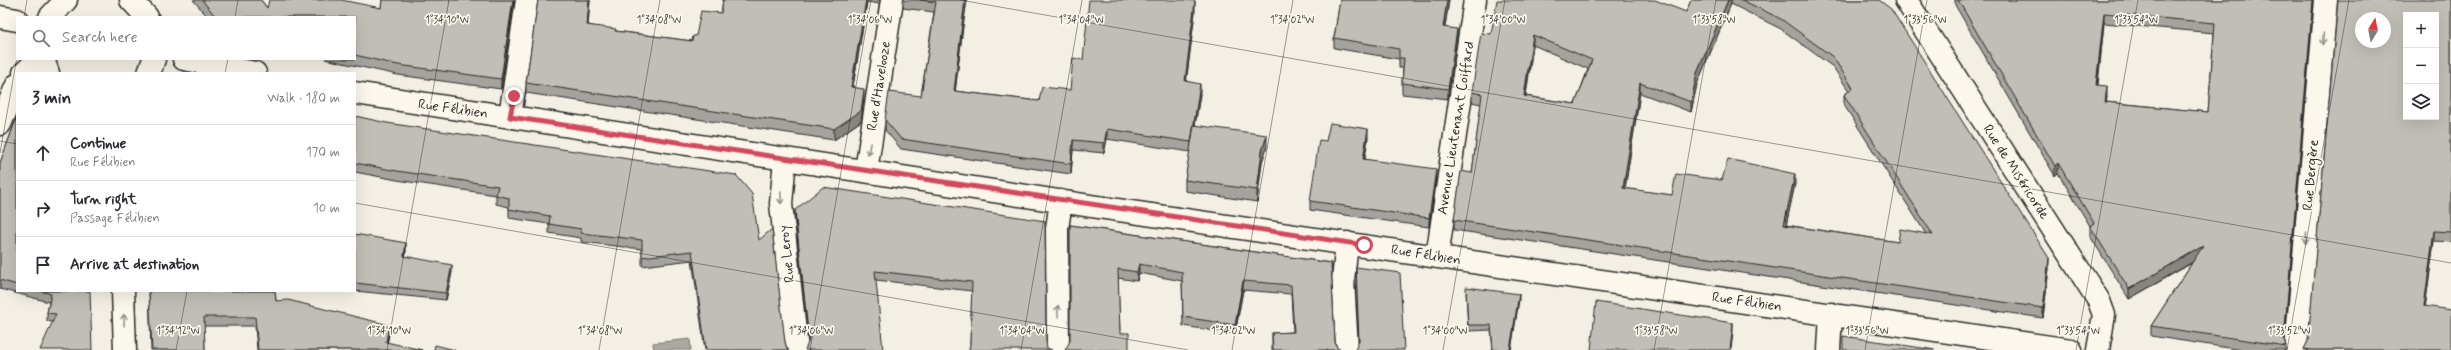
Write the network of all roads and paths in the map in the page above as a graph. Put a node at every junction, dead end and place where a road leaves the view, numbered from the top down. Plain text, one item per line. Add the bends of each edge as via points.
1 (66, 0) edge
2 (131, 0) edge
3 (527, 0) edge
4 (892, 0) edge
5 (1475, 0) edge
6 (1906, 0) edge
7 (2326, 0) edge
8 (51, 16) edge
9 (146, 16) edge
10 (0, 17) edge
11 (16, 20) edge
12 (38, 60) edge
13 (43, 60) edge
14 (154, 60) edge
15 (189, 60) edge
16 (25, 72) edge
17 (48, 72) edge
18 (149, 72) edge
19 (250, 72) edge
20 (16, 87) edge
21 (356, 93) edge
22 (510, 117) junction
23 (0, 124) edge
24 (785, 159) junction
25 (866, 171) junction
26 (1061, 201) junction
27 (1347, 243) junction
28 (1437, 256) junction
29 (123, 292) edge
30 (1831, 314) junction
31 (125, 350) edge
32 (797, 350) edge
33 (1058, 350) edge
34 (1347, 350) edge
35 (1829, 350) edge
36 (2071, 350) edge
37 (2098, 350) edge
38 (2296, 350) edge

1 - 8 street
2 - 9 street
3 - 22 street
4 -> 25 street, Rue d'Havelooze
5 - 28 street, Avenue Lieutenant Coiffard
6 - 37 street, Rue de Miséricorde via 2099,301 2104,315
7 -> 38 street, Rue Bergère
10 - 11 street
12 - 16 street
13 - 17 street
14 - 18 street
15 - 19 street
20 - 23 street
21 - 22 street, Rue Félibien
22 - 24 street, Rue Félibien
24 - 25 street, Rue Félibien
24 -> 32 street, Rue Leroy via 781,204
25 - 26 street, Rue Félibien
26 - 27 street, Rue Félibien
33 -> 26 street via 1058,229
27 - 28 street, Rue Félibien
27 - 34 street via 1343,280
28 - 30 street, Rue Félibien
31 -> 29 street
30 - 35 street
30 - 36 street, Rue Félibien

